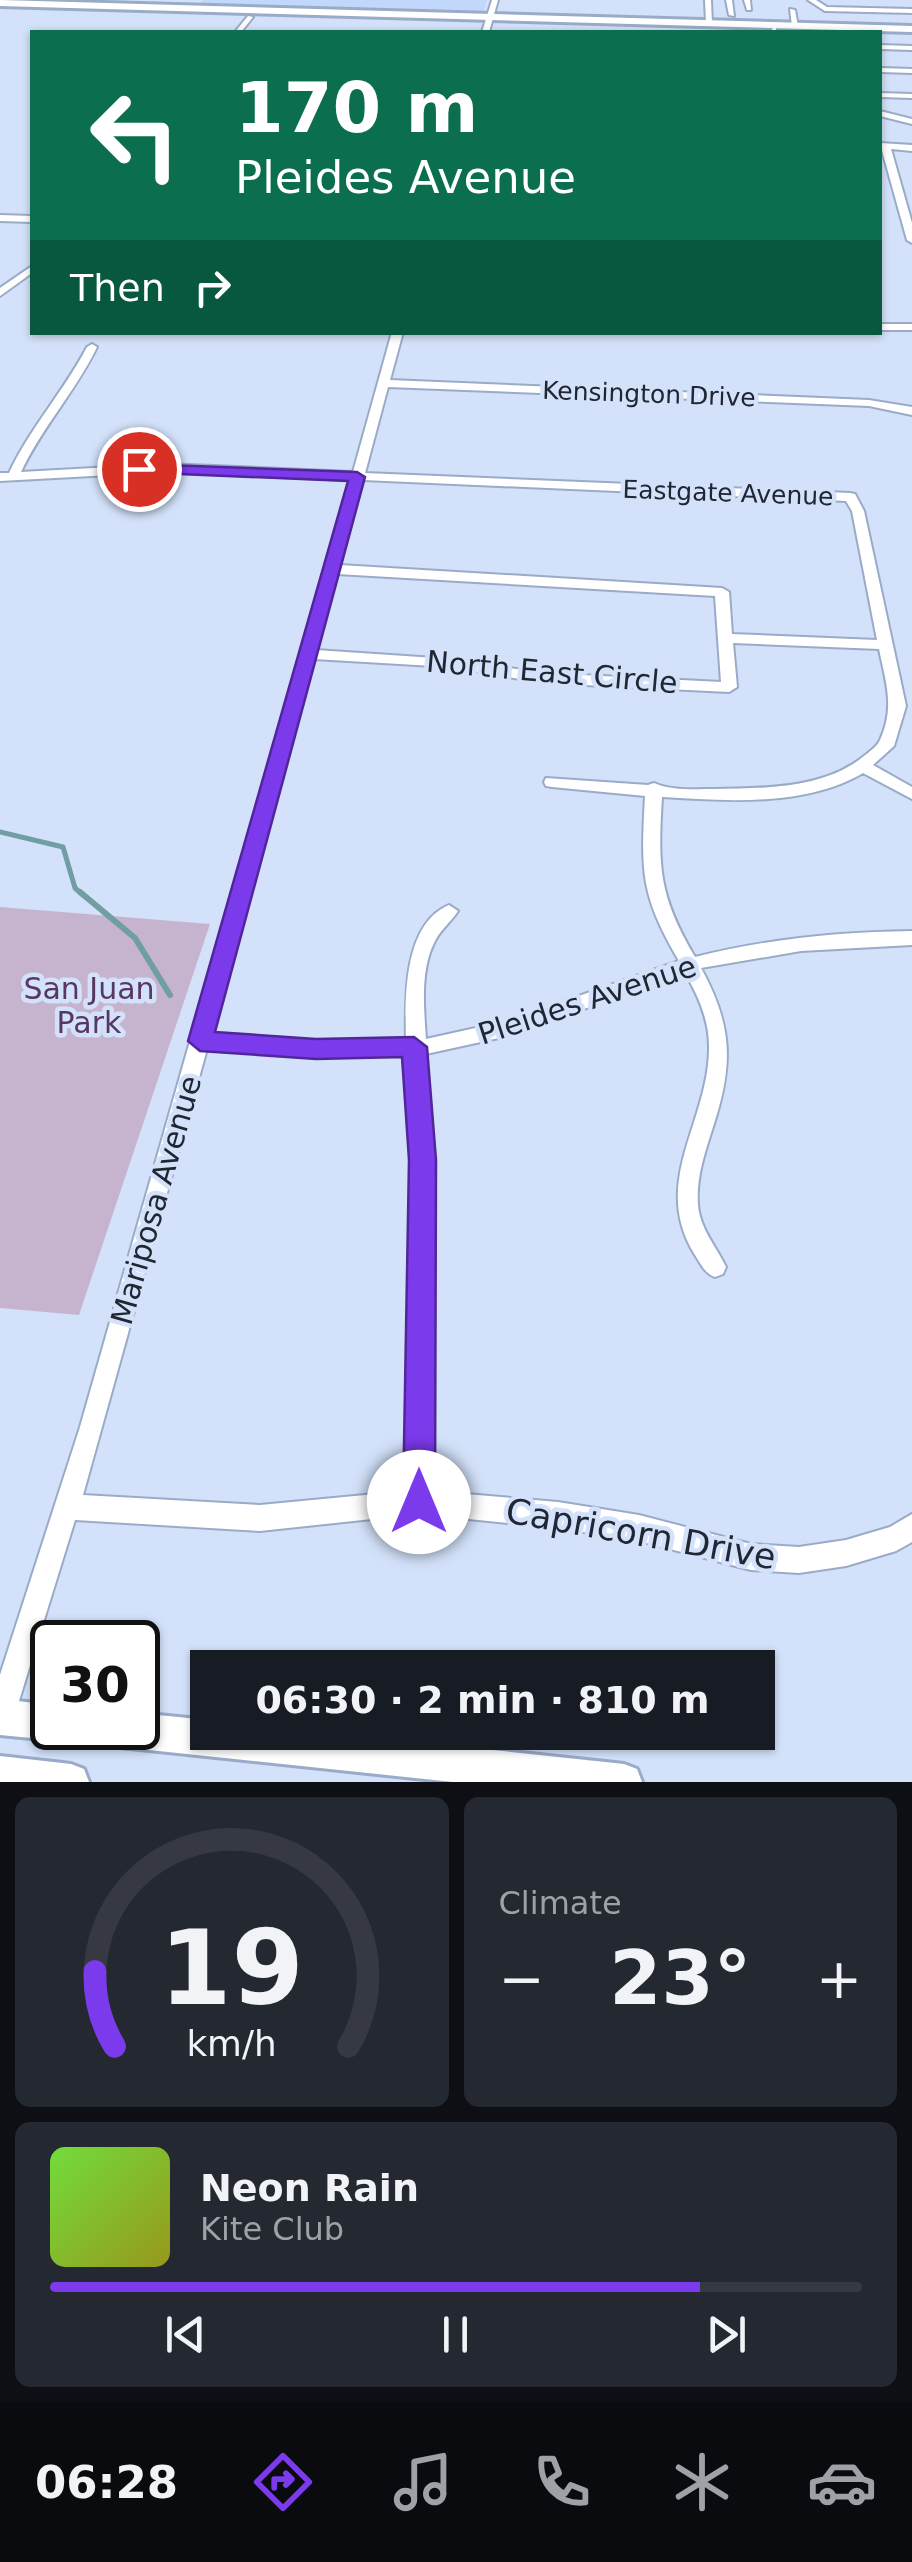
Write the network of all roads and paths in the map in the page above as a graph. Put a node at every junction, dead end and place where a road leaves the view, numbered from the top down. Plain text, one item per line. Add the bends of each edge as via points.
1 (494, 0) edge
2 (708, 0) edge
3 (730, 0) edge
4 (810, 0) edge
5 (0, 5) edge
6 (46, 5) edge
7 (792, 10) dead end
8 (912, 11) edge
9 (274, 13) junction
10 (732, 15) dead end
11 (250, 17) junction
12 (874, 19) edge
13 (599, 24) junction
14 (710, 24) junction
15 (487, 25) edge
16 (796, 26) junction
17 (689, 28) junction
18 (240, 30) edge
19 (745, 30) edge
20 (778, 30) edge
21 (912, 32) edge
22 (882, 47) edge
23 (912, 48) edge
24 (882, 70) edge
25 (912, 71) edge
26 (882, 96) edge
27 (912, 96) edge
28 (882, 113) edge
29 (912, 122) edge
30 (883, 146) edge
31 (912, 148) edge
32 (0, 218) edge
33 (30, 219) edge
34 (912, 240) edge
35 (30, 271) edge
36 (0, 293) edge
37 (882, 327) edge
38 (912, 327) edge
39 (397, 335) edge
40 (92, 347) dead end
41 (385, 383) junction
42 (912, 411) edge
43 (6, 477) edge
44 (357, 477) junction
45 (330, 569) junction
46 (726, 638) junction
47 (886, 645) junction
48 (306, 654) junction
49 (864, 767) junction
50 (552, 782) dead end
51 (654, 788) junction
52 (912, 794) edge
53 (450, 911) dead end
54 (912, 938) edge
55 (689, 964) junction
56 (200, 1041) junction
57 (414, 1047) junction
58 (715, 1267) dead end
59 (419, 1502) junction
60 (66, 1507) junction
61 (912, 1528) edge
62 (0, 1717) edge
63 (30, 1720) edge
64 (160, 1733) edge
65 (0, 1774) edge
66 (71, 1782) edge
67 (624, 1782) edge

1 - 15 street
2 - 14 street
3 - 10 street
4 - 12 street
5 - 6 main road
5 - 6 main road
6 - 9 main road
6 - 11 main road
7 - 16 street
8 - 12 street
9 - 11 main road
9 - 15 main road
11 - 15 main road
11 - 18 street
12 - 16 main road
12 - 21 main road
13 - 14 main road
13 - 15 main road
13 - 17 main road
14 - 16 main road
14 - 17 main road
16 - 20 main road
17 - 19 main road
22 - 23 street
24 - 25 street
26 - 27 street
28 - 29 street
30 - 31 street
30 - 34 street
32 - 33 street
35 - 36 street
37 - 38 street
39 - 41 street, Mariposa Avenue
40 - 43 street
41 - 42 street, Kensington Drive via 869,403
41 - 44 street, Mariposa Avenue
43 - 44 street, Eastgate Avenue via 152,468
44 - 45 street, Mariposa Avenue
44 - 47 street, Eastgate Avenue via 850,497
45 - 46 street, North East Circle via 722,592
45 - 48 street, Mariposa Avenue
46 - 47 street
46 - 48 street, North East Circle via 730,687 558,679 436,661
47 - 49 street, Eastgate Avenue via 898,719 888,745
48 - 56 street, Mariposa Avenue
49 - 51 street, Eastgate Avenue via 830,784 787,793
49 - 52 street
50 - 51 street, Eastgate Avenue
51 - 55 street via 656,896
53 - 57 street via 420,954
54 - 55 street, Pleides Avenue via 799,945
55 - 57 street, Pleides Avenue via 527,1024
55 - 58 street via 718,1034 719,1078 683,1200 694,1237
56 - 57 street, Pleides Avenue
56 - 60 street, Mariposa Avenue
57 - 59 street via 422,1160
59 - 60 street, Capricorn Drive via 260,1518
59 - 61 street, Capricorn Drive via 639,1528 751,1558 800,1560 862,1548
60 - 62 street, Mariposa Avenue
62 - 63 main road
64 - 67 main road
65 - 66 main road

